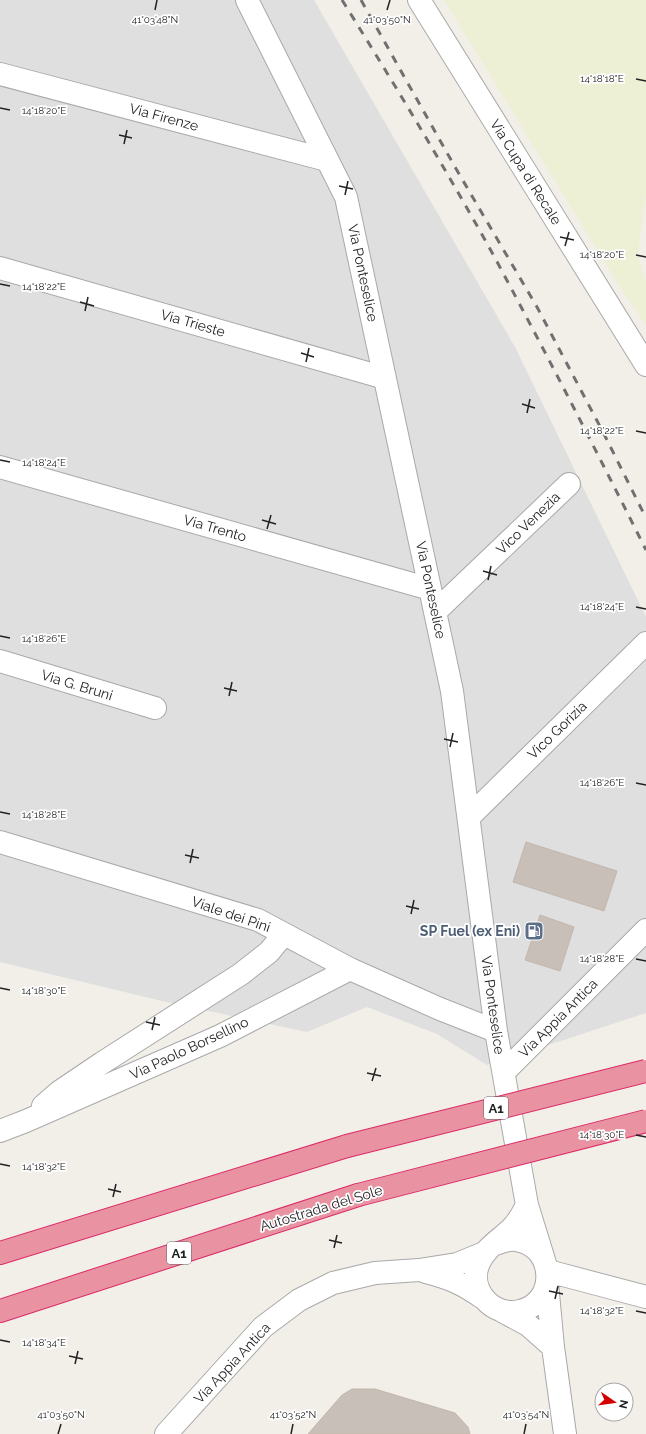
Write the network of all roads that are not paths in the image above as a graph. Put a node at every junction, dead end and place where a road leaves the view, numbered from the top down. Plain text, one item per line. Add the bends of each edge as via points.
1 (247, 0) edge
2 (419, 0) edge
3 (0, 74) edge
4 (328, 160) junction
5 (0, 268) edge
6 (646, 364) edge
7 (385, 378) junction
8 (0, 467) edge
9 (569, 484) dead end
10 (430, 589) junction
11 (435, 612) junction
12 (646, 643) edge
13 (0, 661) edge
14 (155, 708) dead end
15 (468, 817) junction
16 (0, 842) edge
17 (646, 930) edge
18 (284, 934) junction
19 (350, 969) junction
20 (496, 1031) junction
21 (646, 1071) edge
22 (504, 1072) junction
23 (646, 1121) edge
24 (26, 1122) junction
25 (0, 1131) edge
26 (526, 1196) junction
27 (488, 1249) junction
28 (0, 1253) edge
29 (419, 1270) junction
30 (546, 1271) junction
31 (646, 1297) edge
32 (483, 1298) junction
33 (0, 1311) edge
34 (502, 1311) junction
35 (553, 1347) junction
36 (166, 1434) edge
37 (565, 1434) edge

1 - 4 street, Via Ponteselice
2 - 6 street, Via Cupa di Recale
3 - 4 street, Via Firenze
4 - 7 street, Via Ponteselice via 346,197
5 - 7 street, Via Trieste
7 - 10 street, Via Ponteselice
8 - 10 street, Via Trento
9 - 11 street, Vico Venezia
10 - 11 street, Via Ponteselice
11 - 15 street, Via Ponteselice via 452,691
12 - 15 street, Vico Gorizia
13 - 14 street, Via G. Bruni
15 - 20 street, Via Ponteselice
16 - 18 street, Viale dei Pini via 258,920
17 - 22 street, Via Appia Antica
18 - 19 street, Viale dei Pini
18 - 24 street, Via Paolo Borsellino via 269,952 241,974 59,1092
19 - 20 street, Viale dei Pini
19 - 24 street, Via Paolo Borsellino via 220,1036
20 - 22 street, Via Ponteselice
21 - 28 highway, A1, bridge via 347,1146
22 - 26 street, Via Ponteselice
23 - 33 highway, Autostrada del Sole / A1, bridge via 358,1195
24 - 25 street, Via Paolo Borsellino
26 - 27 street via 523,1215
26 - 30 street, Via Ponteselice
27 - 29 street, Via Appia Antica via 457,1264
27 - 30 street via 510,1240 527,1243 537,1250
27 - 32 street via 478,1264 476,1276 477,1288
29 - 32 street, Via Appia Antica via 446,1277
29 - 36 street, Via Appia Antica via 375,1273 333,1283 299,1300 263,1327
30 - 31 street
30 - 34 street via 543,1294 536,1303 526,1310
30 - 35 street, Via Ponteselice
32 - 34 street
34 - 35 street via 528,1325
35 - 37 street, Via Ponteselice

